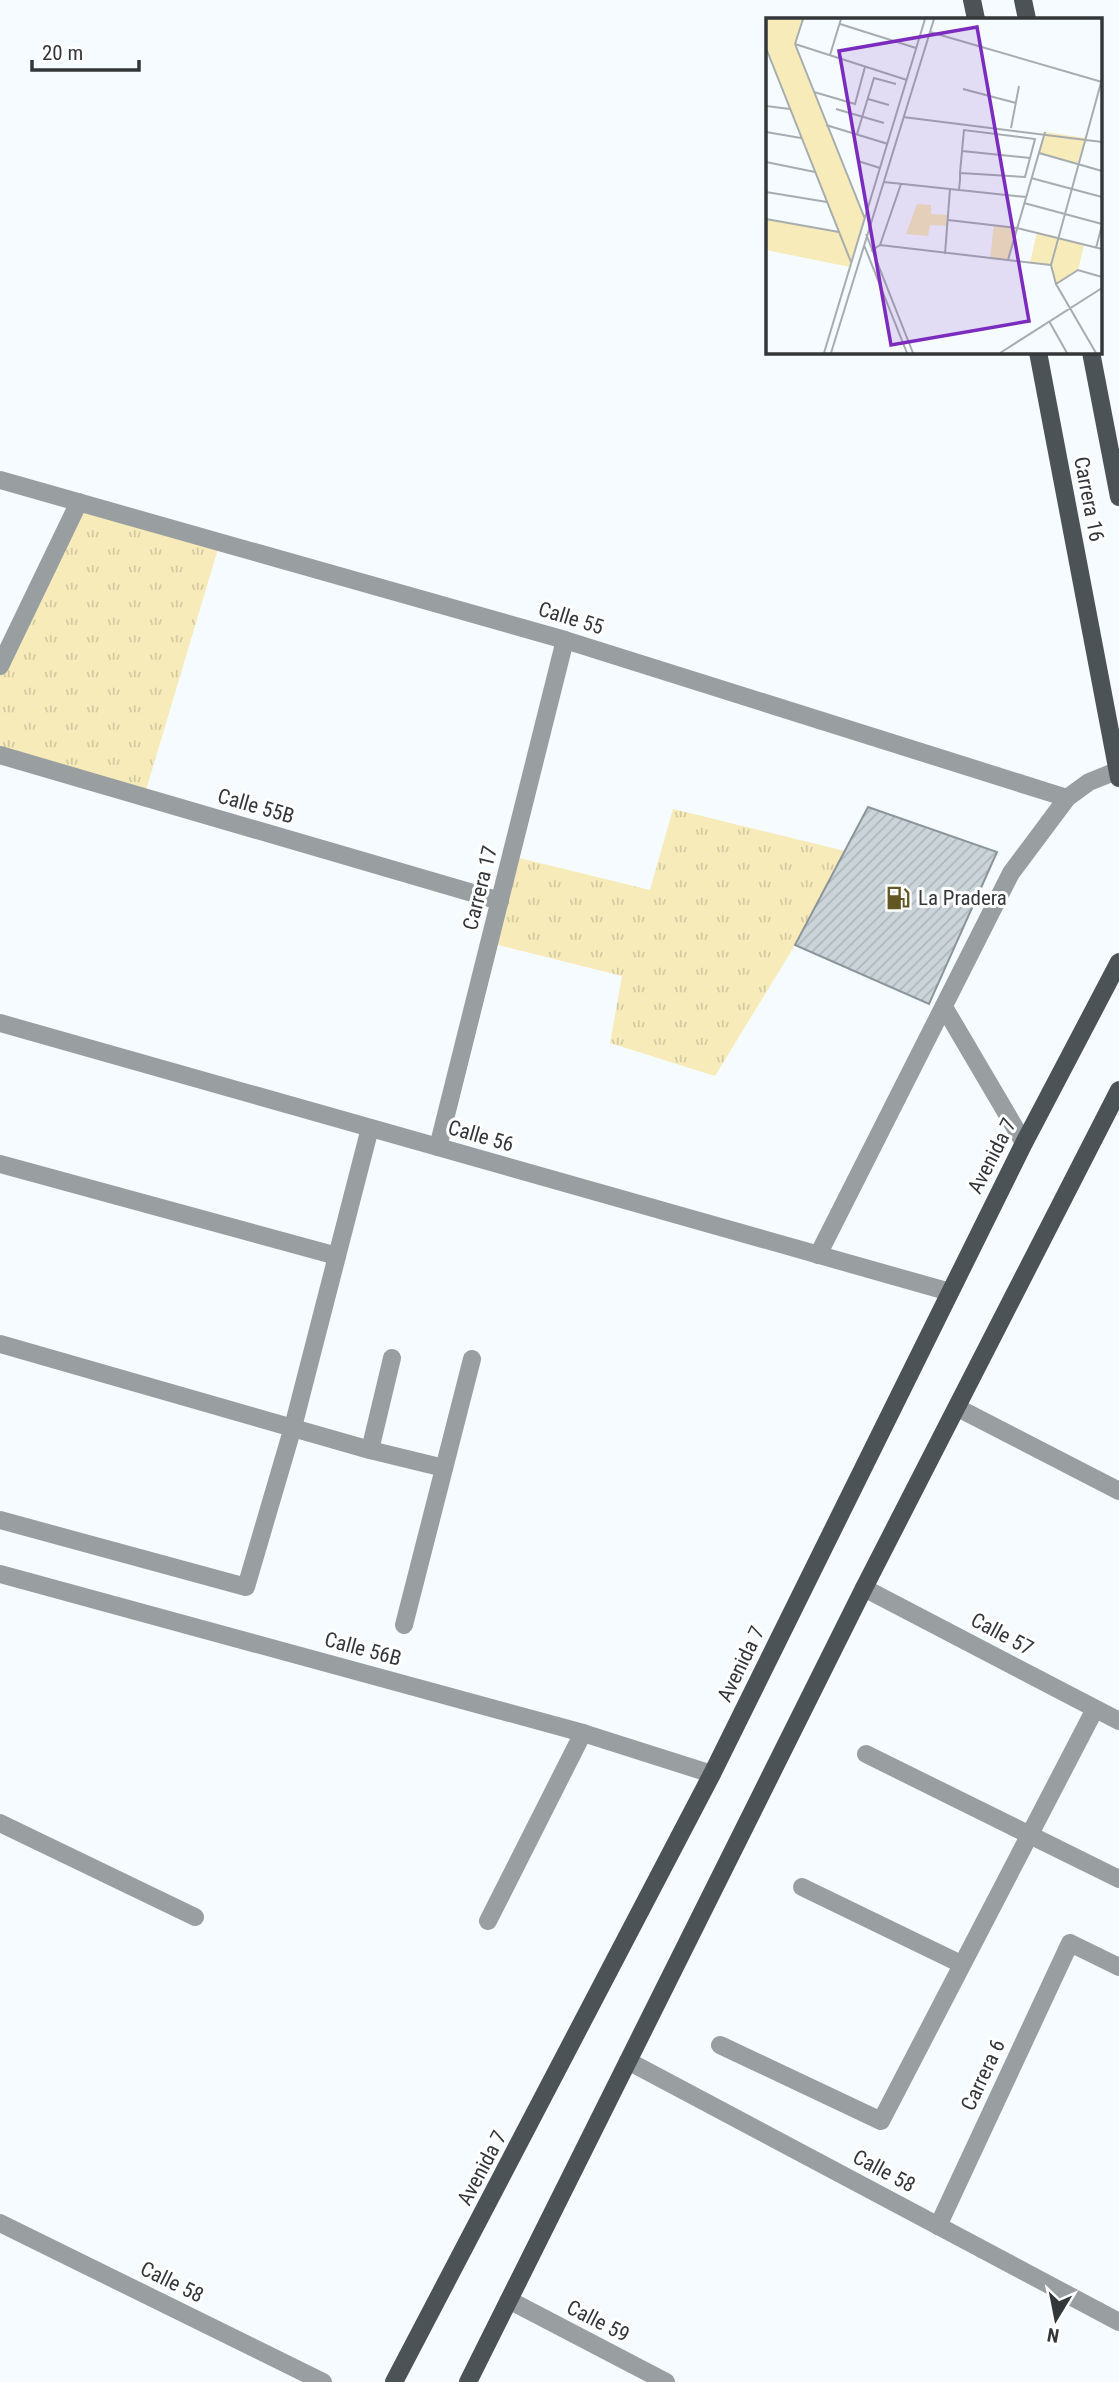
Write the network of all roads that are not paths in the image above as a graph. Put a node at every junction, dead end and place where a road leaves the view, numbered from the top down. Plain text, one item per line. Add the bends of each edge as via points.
1 (972, 0) edge
2 (1023, 0) edge
3 (976, 18) edge
4 (1027, 18) edge
5 (1038, 354) edge
6 (1091, 354) edge
7 (0, 480) edge
8 (1119, 497) edge
9 (79, 502) junction
10 (565, 640) junction
11 (0, 666) edge
12 (0, 755) edge
13 (1118, 773) edge
14 (1067, 798) junction
15 (500, 901) junction
16 (1119, 962) edge
17 (944, 1007) junction
18 (0, 1023) edge
19 (1119, 1090) edge
20 (370, 1128) junction
21 (1024, 1143) junction
22 (438, 1147) junction
23 (0, 1164) edge
24 (818, 1255) junction
25 (337, 1256) junction
26 (950, 1292) junction
27 (0, 1344) edge
28 (392, 1358) dead end
29 (472, 1359) dead end
30 (958, 1408) junction
31 (293, 1427) junction
32 (370, 1450) junction
33 (444, 1468) junction
34 (1119, 1491) edge
35 (0, 1520) edge
36 (0, 1574) edge
37 (864, 1588) junction
38 (404, 1625) dead end
39 (1095, 1709) junction
40 (1119, 1721) edge
41 (583, 1733) junction
42 (866, 1754) dead end
43 (712, 1774) junction
44 (0, 1823) edge
45 (1029, 1833) junction
46 (1119, 1880) edge
47 (802, 1887) dead end
48 (195, 1917) dead end
49 (488, 1921) dead end
50 (961, 1964) junction
51 (1119, 1967) edge
52 (720, 2045) dead end
53 (628, 2062) junction
54 (0, 2223) edge
55 (938, 2226) junction
56 (509, 2301) junction
57 (1119, 2322) edge
58 (323, 2382) edge
59 (394, 2382) edge
60 (468, 2382) edge
61 (666, 2382) edge

1 - 3 main road
2 - 4 main road
5 - 13 main road, Carrera 16
6 - 8 main road, Carrera 16
7 - 9 street, Calle 55
9 - 10 street, Calle 55
9 - 11 street
10 - 14 street, Calle 55
10 - 15 street, Carrera 17
12 - 15 street, Calle 55B
13 - 14 street via 1089,782
14 - 17 street via 1011,873
15 - 22 street, Carrera 17
16 - 21 main road, Avenida 7
17 - 21 street
17 - 24 street
18 - 20 street, Calle 56
19 - 30 main road
20 - 22 street, Calle 56
20 - 25 street
21 - 26 main road, Avenida 7
22 - 24 street, Calle 56
23 - 25 street
24 - 26 street, Calle 56
25 - 31 street
26 - 43 main road, Avenida 7
27 - 31 street
28 - 32 street
29 - 33 street
30 - 34 street
30 - 37 main road
31 - 32 street
31 - 35 street via 246,1587
32 - 33 street
33 - 38 street
36 - 41 street, Calle 56B
37 - 39 street, Calle 57
37 - 53 main road
39 - 40 street, Calle 57
39 - 45 street
41 - 43 street, Calle 56B
41 - 49 street
42 - 45 street
43 - 59 main road, Avenida 7
44 - 48 street
45 - 46 street
45 - 50 street
47 - 50 street
50 - 52 street via 881,2121
51 - 55 street, Carrera 6 via 1070,1943
53 - 55 street, Calle 58
53 - 56 main road
54 - 58 street, Calle 58
55 - 57 street, Calle 58
56 - 60 main road
56 - 61 street, Calle 59

